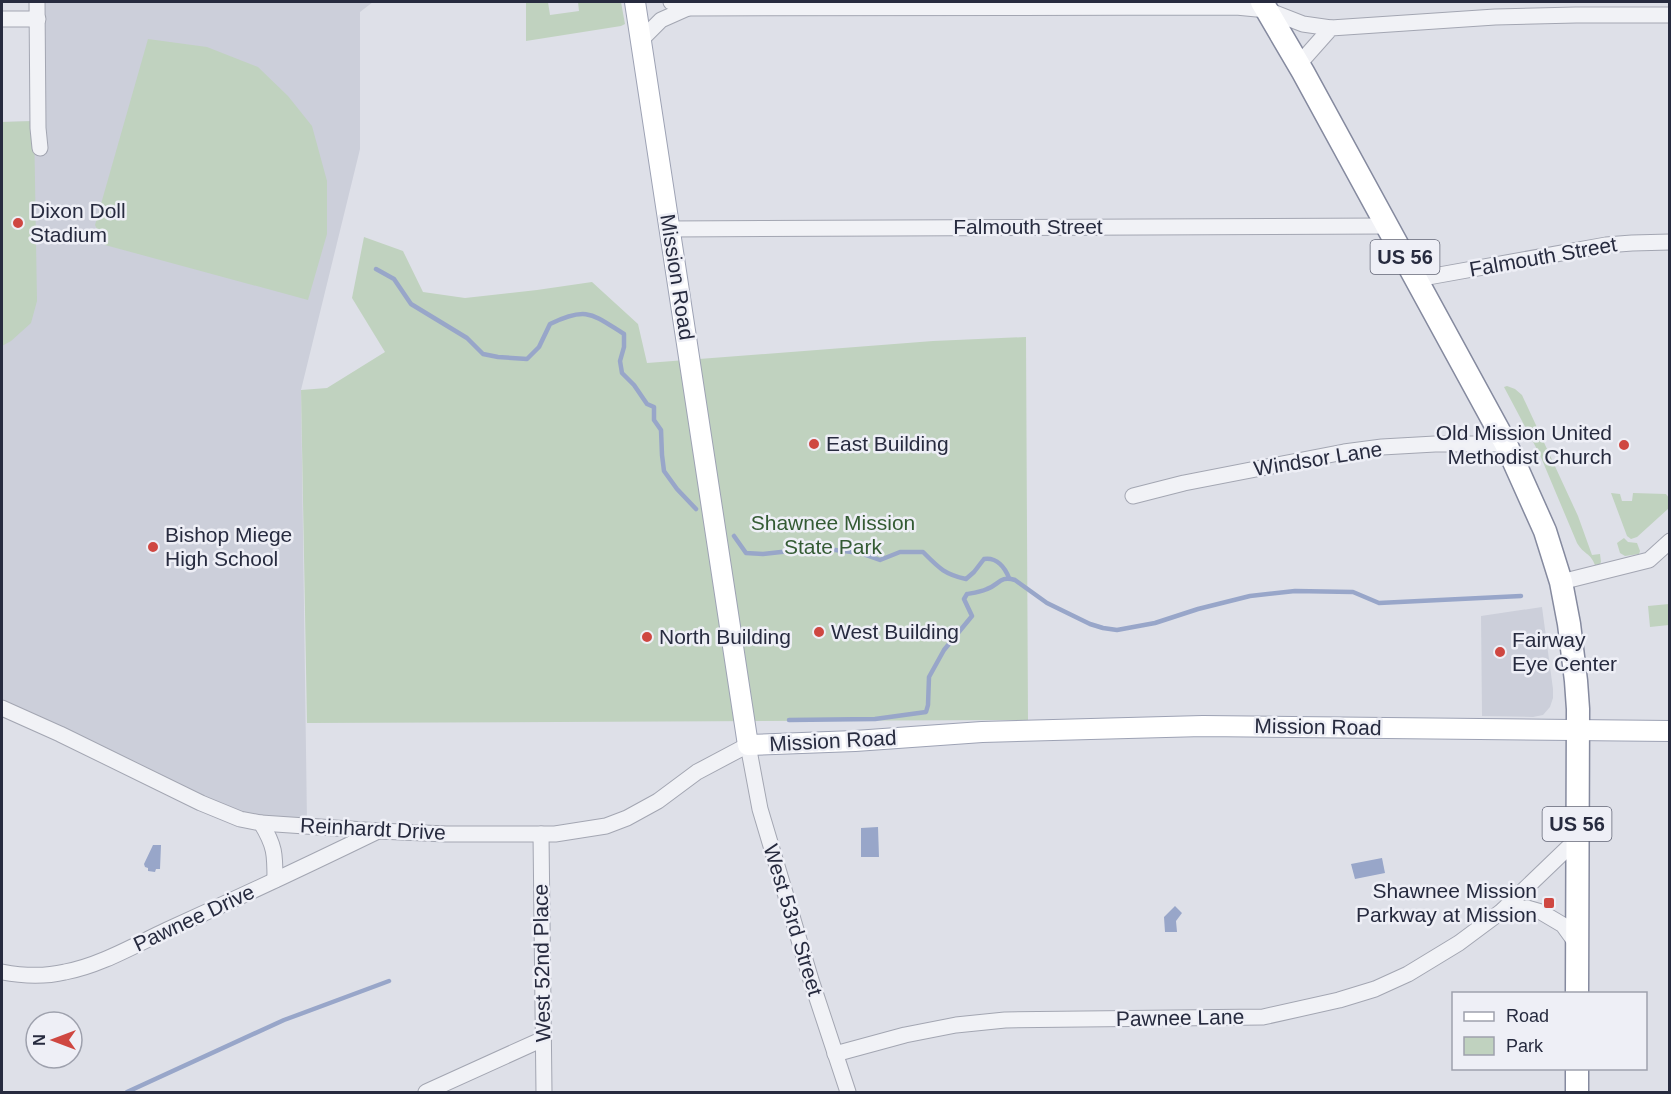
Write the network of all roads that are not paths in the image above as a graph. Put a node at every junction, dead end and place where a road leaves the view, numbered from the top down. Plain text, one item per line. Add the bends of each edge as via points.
1 (37, 2) edge
2 (635, 2) edge
3 (670, 2) edge
4 (1265, 5) edge
5 (688, 8) junction
6 (1670, 15) edge
7 (2, 19) edge
8 (38, 19) junction
9 (1331, 28) junction
10 (641, 40) junction
11 (1299, 64) junction
12 (40, 148) dead end
13 (1387, 226) junction
14 (669, 229) junction
15 (1670, 242) edge
16 (1417, 279) junction
17 (1506, 444) junction
18 (1133, 496) dead end
19 (1670, 542) edge
20 (1561, 582) junction
21 (2, 708) edge
22 (1577, 730) junction
23 (1670, 731) edge
24 (747, 745) junction
25 (261, 823) junction
26 (379, 831) junction
27 (541, 834) junction
28 (1576, 840) junction
29 (275, 880) junction
30 (1502, 911) junction
31 (1576, 944) junction
32 (2, 972) edge
33 (1577, 992) edge
34 (543, 1039) junction
35 (836, 1054) junction
36 (1577, 1070) edge
37 (426, 1092) edge
38 (544, 1092) edge
39 (848, 1092) edge
40 (1577, 1092) edge

1 - 8 street
2 - 10 main road, Mission Road
3 - 5 street
4 - 5 street
4 - 9 street via 1303,24
4 - 11 highway, US 56
5 - 10 street via 661,20
6 - 9 street via 1495,16
7 - 8 street
8 - 12 street
9 - 11 street
10 - 14 main road, Mission Road
11 - 13 highway, US 56
13 - 14 street, Falmouth Street
13 - 16 highway, US 56
14 - 24 main road, Mission Road
15 - 16 street, Falmouth Street via 1606,245
16 - 17 highway, US 56
17 - 18 street, Windsor Lane via 1435,444 1344,452
17 - 20 highway, US 56 via 1545,531
19 - 20 street via 1649,560
20 - 22 highway, US 56 via 1576,681
21 - 25 street, Reinhardt Drive via 201,803
22 - 23 main road, Mission Road
22 - 24 main road, Mission Road via 1203,726 982,732
22 - 28 highway, US 56
24 - 27 street, Reinhardt Drive via 627,818 596,828
24 - 35 street, West 53rd Street via 760,809
25 - 26 street, Reinhardt Drive
25 - 29 street via 271,839
26 - 27 street, Reinhardt Drive
26 - 29 street, Pawnee Drive
27 - 34 street, West 52nd Place
28 - 30 street, Pawnee Lane
28 - 31 highway, US 56
29 - 32 street, Pawnee Drive via 68,972
30 - 31 street via 1527,908 1541,912 1563,924
30 - 35 street, Pawnee Lane via 1408,974 1375,989 1305,1008 1263,1017 1005,1020 905,1035
31 - 33 highway, US 56
34 - 37 street
34 - 38 street, West 52nd Place
35 - 39 street, West 53rd Street
36 - 40 highway

